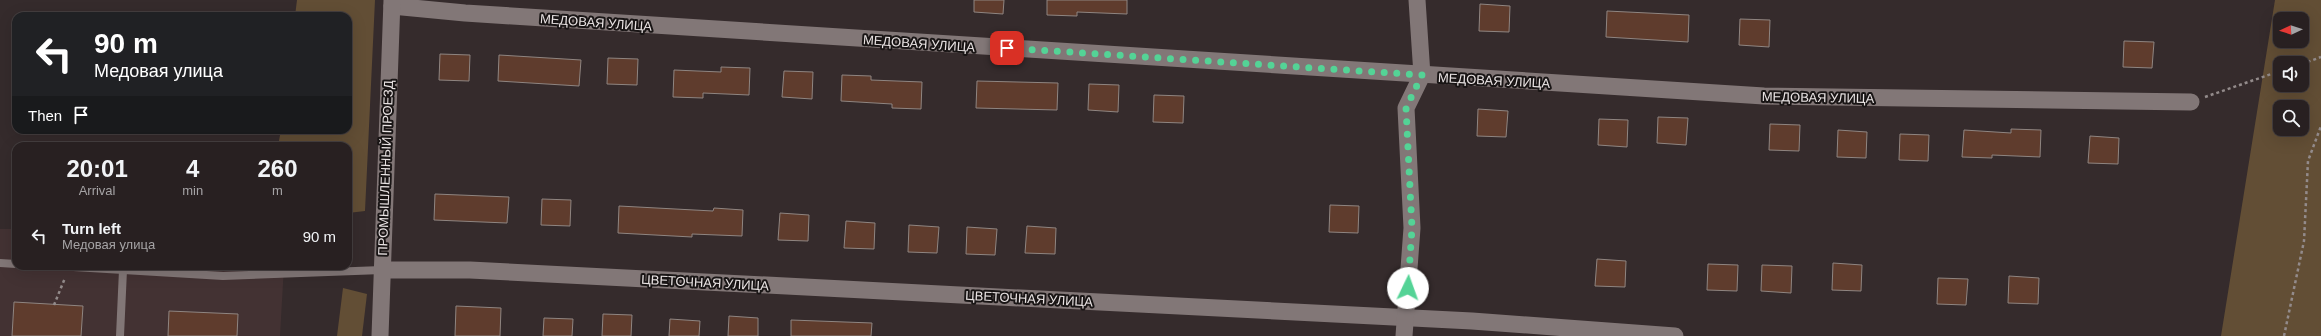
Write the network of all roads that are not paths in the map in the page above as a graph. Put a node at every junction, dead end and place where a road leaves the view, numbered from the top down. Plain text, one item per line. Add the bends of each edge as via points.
1 (1417, 0) edge
2 (392, 3) edge
3 (1422, 75) junction
4 (2191, 102) road end
5 (0, 263) edge
6 (12, 264) edge
7 (123, 270) joint
8 (382, 270) junction
9 (1407, 318) junction
10 (120, 336) edge
11 (380, 336) edge
12 (1404, 336) edge
13 (1675, 336) edge

1 - 3 street
2 - 3 street, МЕДОВАЯ УЛИЦА via 465,13
2 - 8 street, ПРОМЫШЛЕННЫЙ ПРОЕЗД
3 - 4 street, МЕДОВАЯ УЛИЦА via 1764,96
3 - 9 street via 1406,108 1412,228
5 - 6 lane
7 - 8 lane via 223,276
7 - 10 lane
8 - 9 street, ЦВЕТОЧНАЯ УЛИЦА via 478,271
8 - 11 street, ПРОМЫШЛЕННЫЙ ПРОЕЗД
9 - 12 street
9 - 13 street, ЦВЕТОЧНАЯ УЛИЦА

